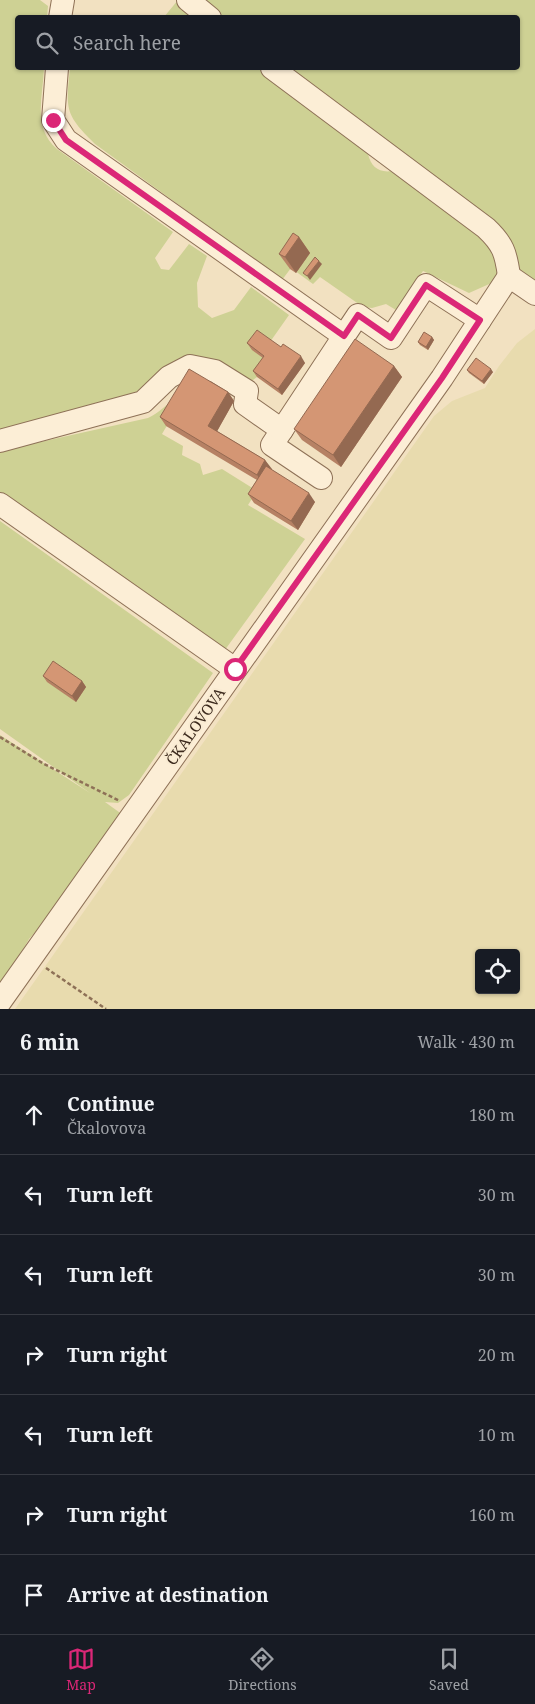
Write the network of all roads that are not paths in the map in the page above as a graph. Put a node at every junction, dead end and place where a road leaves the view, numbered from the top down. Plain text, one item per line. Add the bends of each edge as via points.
1 (63, 0) edge
2 (188, 0) edge
3 (60, 15) edge
4 (206, 15) edge
5 (57, 70) edge
6 (275, 70) edge
7 (509, 276) junction
8 (535, 294) edge
9 (480, 320) junction
10 (344, 336) junction
11 (282, 430) junction
12 (0, 441) edge
13 (320, 478) dead end
14 (0, 504) edge
15 (235, 669) junction
16 (0, 1002) edge

1 - 3 street
2 - 4 street
5 - 10 street via 53,120 66,140
6 - 7 street via 486,228 498,239 507,255
7 - 8 street
7 - 9 street, ČKALOVOVA
9 - 10 street via 426,285 391,338 358,315
9 - 15 street, ČKALOVOVA
10 - 11 street
11 - 12 street via 245,404 247,392 215,371 190,366 169,377 143,402
11 - 13 street via 272,445
14 - 15 street
15 - 16 street, ČKALOVOVA

